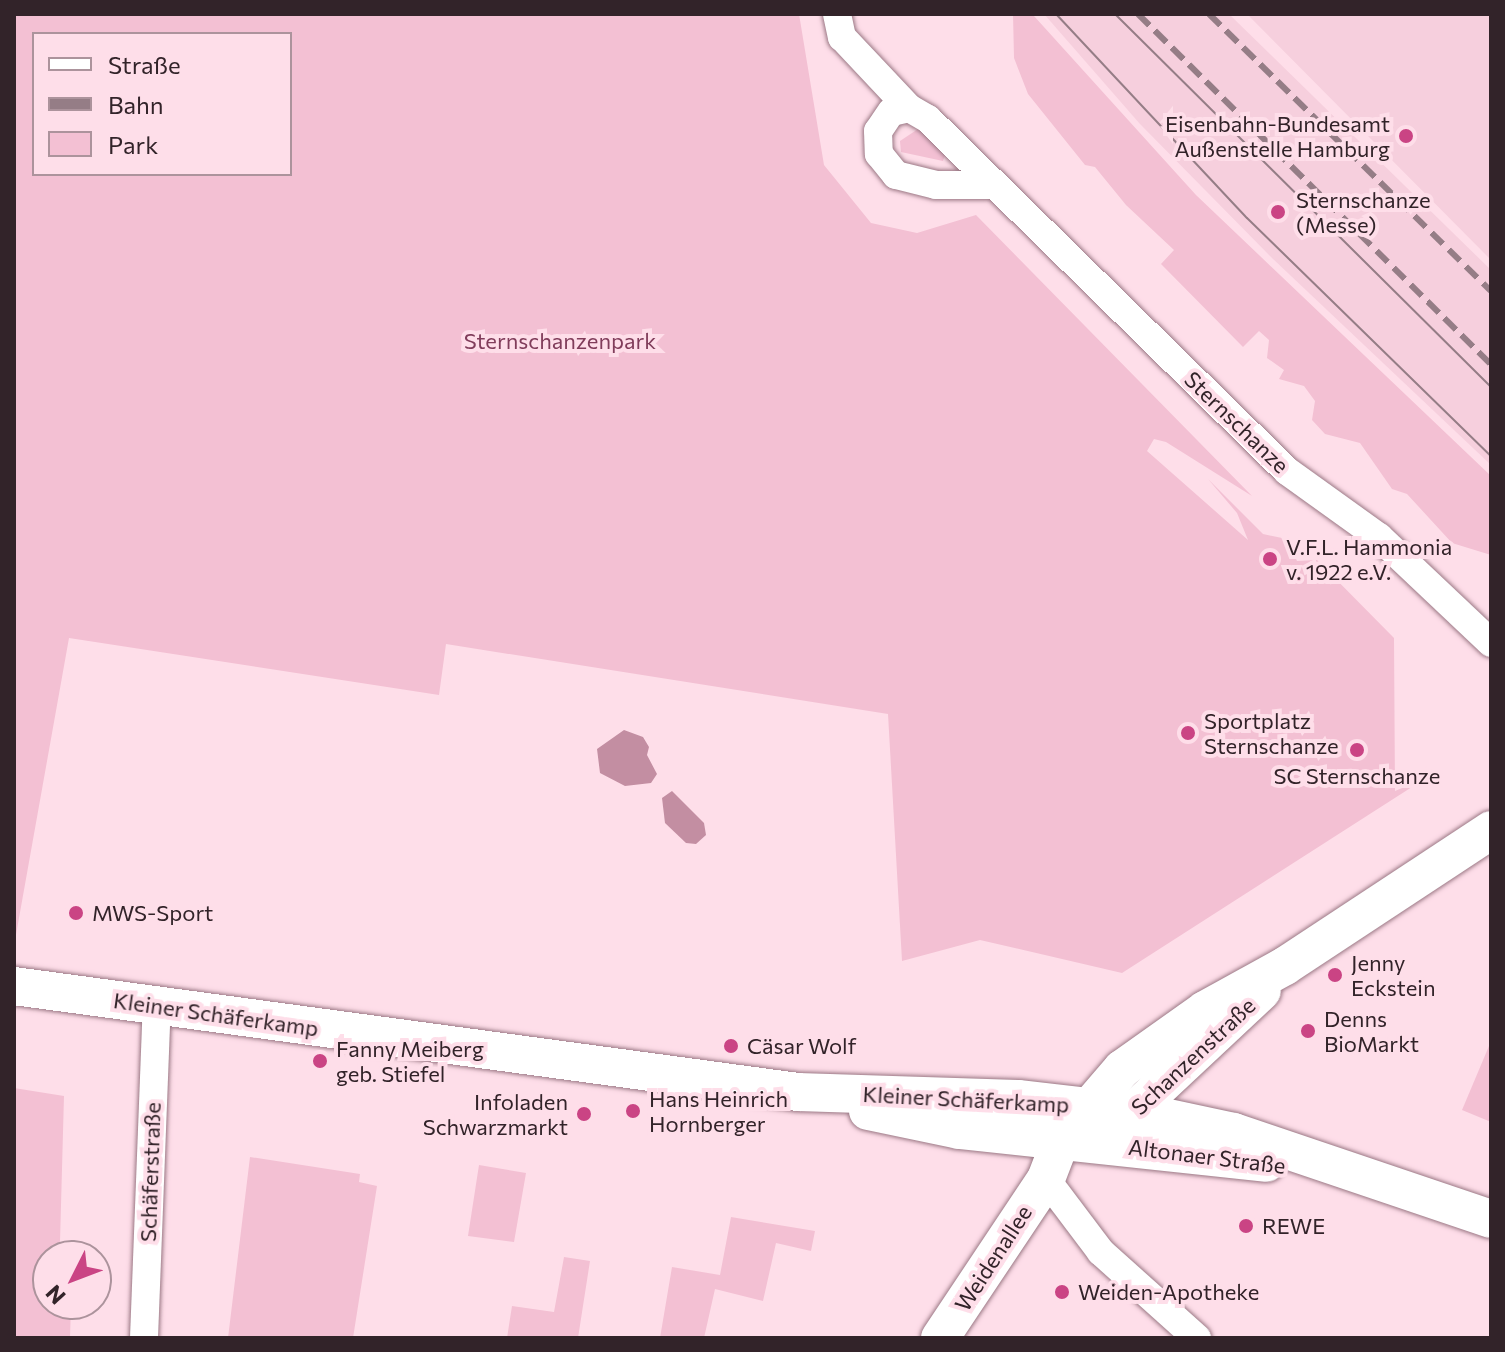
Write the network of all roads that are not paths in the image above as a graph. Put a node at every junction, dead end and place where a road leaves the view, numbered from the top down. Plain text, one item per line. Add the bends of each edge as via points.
1 (837, 14) edge
2 (909, 108) junction
3 (995, 185) junction
4 (1491, 643) edge
5 (1491, 830) edge
6 (1285, 966) junction
7 (14, 986) edge
8 (157, 1006) junction
9 (1146, 1049) junction
10 (798, 1092) junction
11 (1031, 1101) junction
12 (1087, 1106) junction
13 (1133, 1112) junction
14 (1078, 1142) junction
15 (1353, 1174) junction
16 (1046, 1179) junction
17 (1491, 1219) edge
18 (144, 1338) edge
19 (940, 1338) edge
20 (1197, 1338) edge

1 - 2 street, Sternschanze via 842,37
2 - 3 street, Sternschanze via 928,119
2 - 3 street via 891,112 878,131 879,154 896,175 936,185
3 - 4 street, Sternschanze via 1287,471 1369,527
5 - 6 main road, Schanzenstraße
6 - 9 main road, Schanzenstraße
6 - 13 main road, Schanzenstraße via 1222,1033
7 - 8 main road, Kleiner Schäferkamp
8 - 10 main road, Kleiner Schäferkamp
8 - 18 street, Schäferstraße
9 - 11 main road
9 - 12 main road, Schanzenstraße
10 - 11 main road, Kleiner Schäferkamp
10 - 14 main road, Kleiner Schäferkamp via 915,1122
11 - 12 main road, Kleiner Schäferkamp
12 - 13 main road, Kleiner Schäferkamp
12 - 14 main road, Weidenallee
13 - 14 main road, Schanzenstraße
13 - 15 main road, Altonaer Straße via 1234,1132
14 - 15 main road, Altonaer Straße
14 - 16 main road, Weidenallee
15 - 17 main road, Altonaer Straße
16 - 19 main road, Weidenallee
16 - 20 street via 1101,1252

